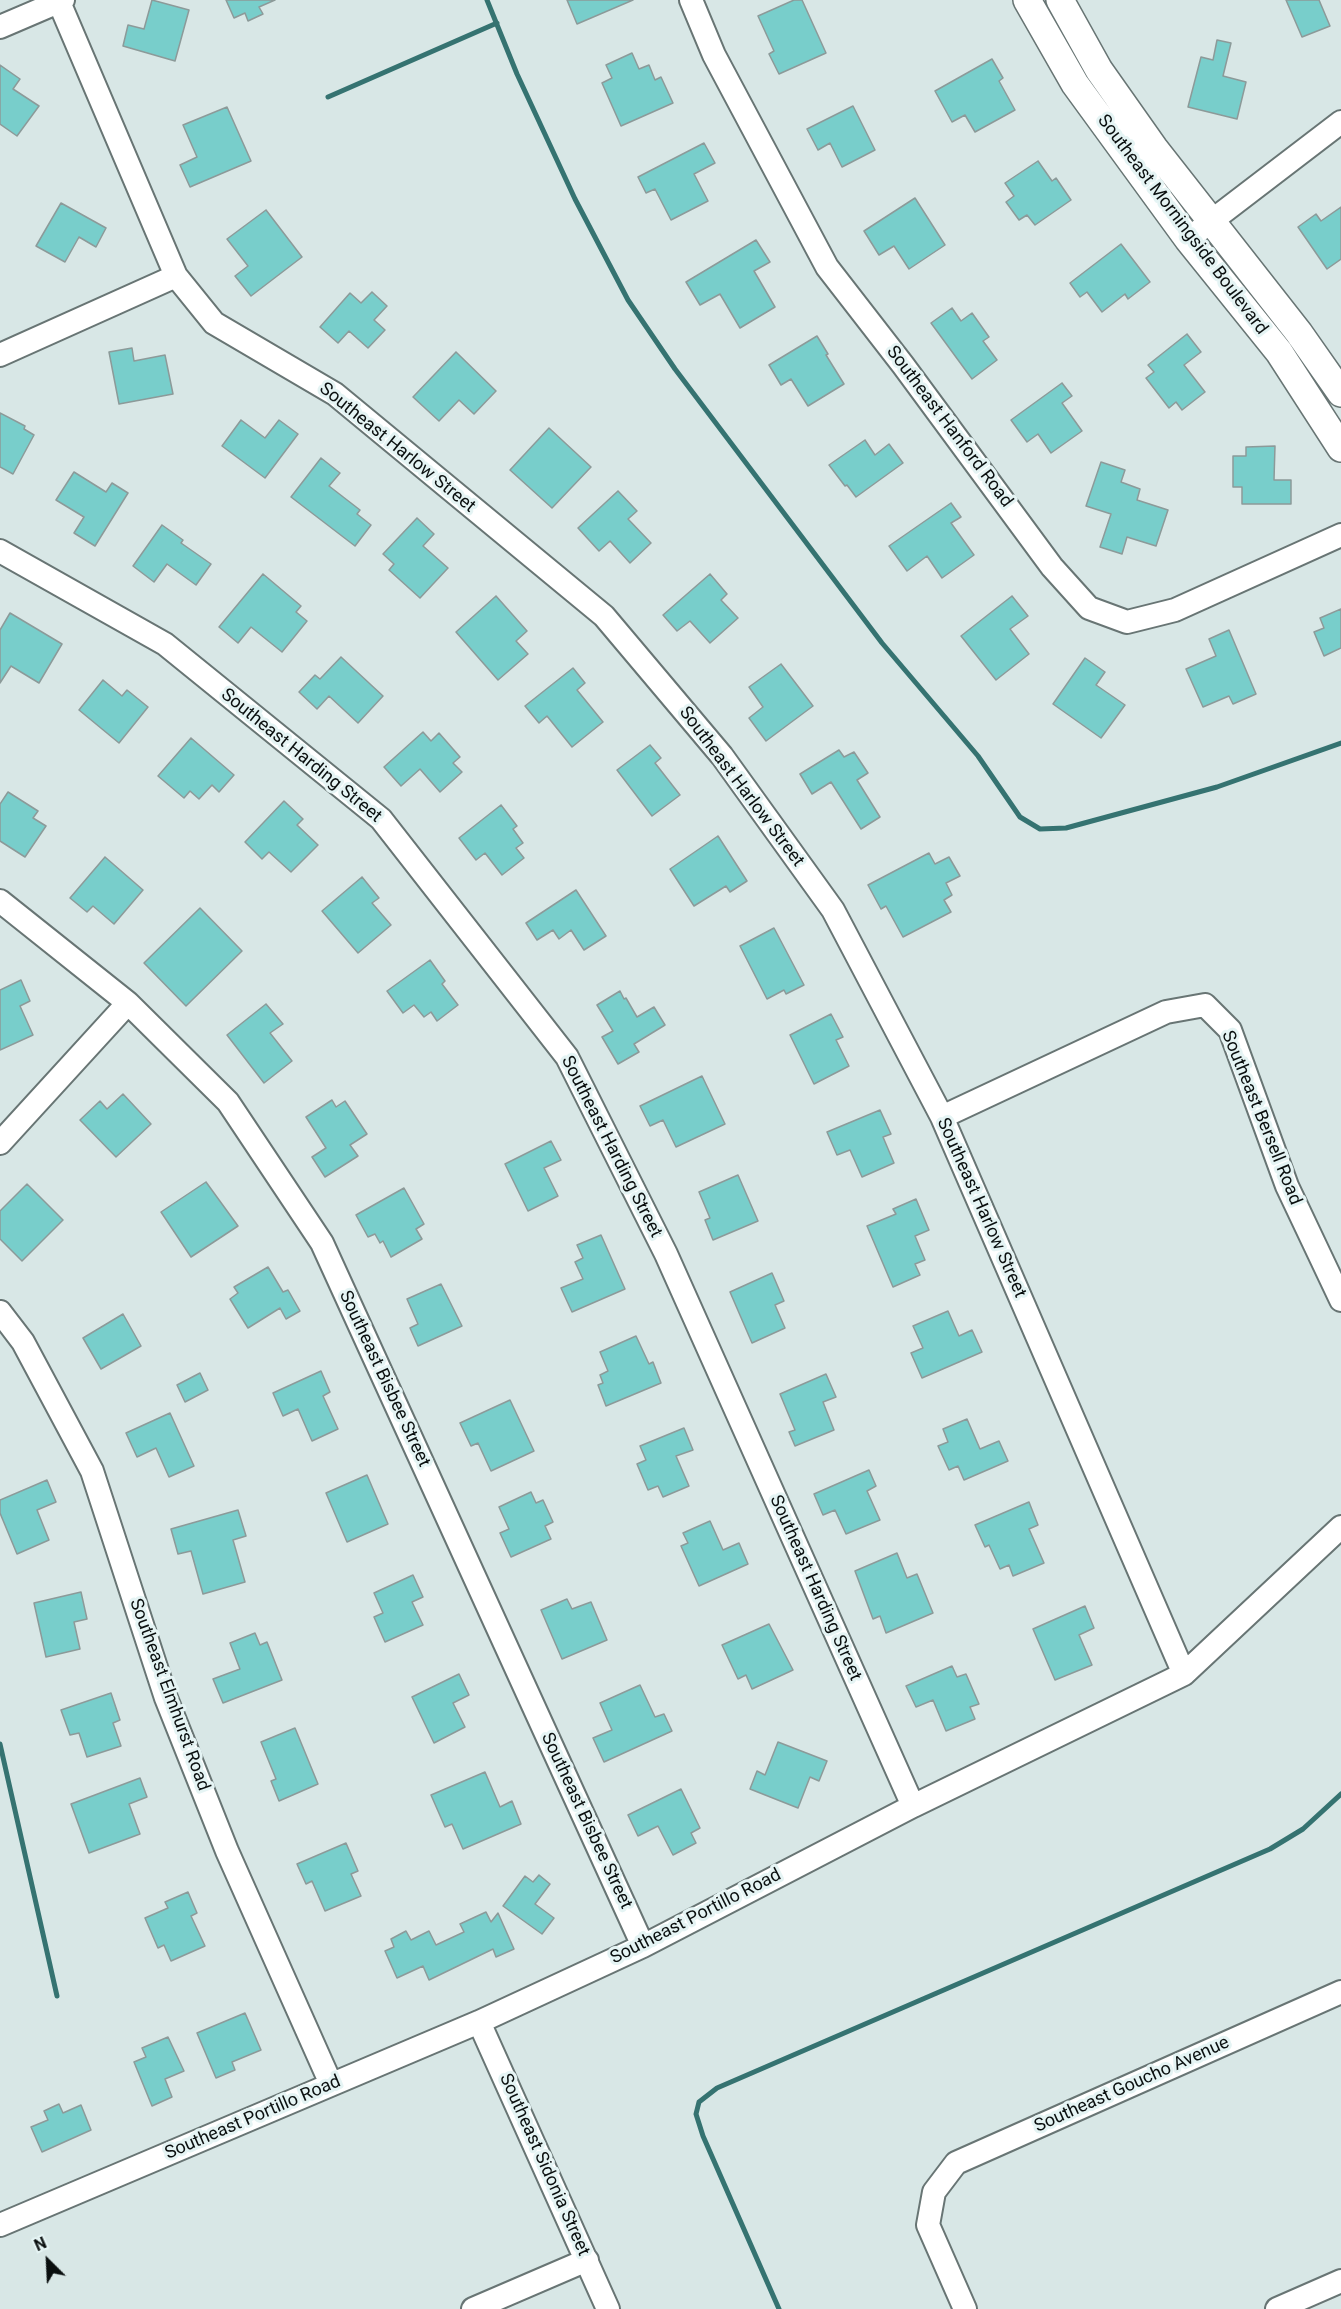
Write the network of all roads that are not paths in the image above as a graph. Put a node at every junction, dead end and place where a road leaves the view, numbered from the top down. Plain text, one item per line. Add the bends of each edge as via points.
1 (691, 0) edge
2 (1027, 0) edge
3 (1060, 0) edge
4 (61, 1) edge
5 (0, 27) edge
6 (1341, 122) edge
7 (1213, 221) junction
8 (1188, 239) junction
9 (176, 276) junction
10 (0, 355) edge
11 (1341, 393) edge
12 (1341, 448) edge
13 (1341, 535) edge
14 (0, 551) edge
15 (0, 902) edge
16 (128, 1002) junction
17 (942, 1117) junction
18 (0, 1143) edge
19 (1341, 1300) edge
20 (0, 1312) edge
21 (1341, 1527) edge
22 (1184, 1674) junction
23 (913, 1806) junction
24 (643, 1946) junction
25 (1341, 1992) edge
26 (479, 2022) junction
27 (331, 2084) junction
28 (0, 2225) edge
29 (587, 2260) junction
30 (1341, 2281) edge
31 (473, 2309) edge
32 (608, 2309) edge
33 (965, 2309) edge
34 (1277, 2309) edge

1 - 13 street, Southeast Hanford Road via 714,55 827,267 1052,567 1089,608 1127,622 1174,610
2 - 8 street, Southeast Morningside Boulevard via 1075,84
3 - 7 street, Southeast Morningside Boulevard via 1099,70 1154,148
4 - 5 street
4 - 9 street, Southeast Harlow Street
6 - 7 street
7 - 8 street
7 - 11 street, Southeast Morningside Boulevard
8 - 12 street, Southeast Morningside Boulevard via 1278,352
9 - 10 street
9 - 17 street, Southeast Harlow Street via 214,322 335,394 604,616 722,756 832,909
14 - 23 street, Southeast Harding Street via 165,644 381,819 567,1057 666,1254
15 - 16 street, Southeast Bisbee Street
16 - 18 street
16 - 24 street, Southeast Bisbee Street via 228,1102 322,1243
17 - 19 street, Southeast Bersell Road via 1166,1012 1204,1005 1230,1030 1287,1186
17 - 22 street, Southeast Harlow Street
20 - 27 street, Southeast Elmhurst Road via 23,1342 92,1471 166,1698 227,1851
21 - 22 street, Southeast Portillo Road
22 - 23 street, Southeast Portillo Road
23 - 24 street, Southeast Portillo Road
24 - 26 street, Southeast Portillo Road
25 - 33 street, Southeast Goucho Avenue via 956,2163 934,2192 928,2225
26 - 27 street, Southeast Portillo Road
26 - 29 street, Southeast Sidonia Street
27 - 28 street, Southeast Portillo Road
29 - 31 street
29 - 32 street, Southeast Sidonia Street
30 - 34 street

